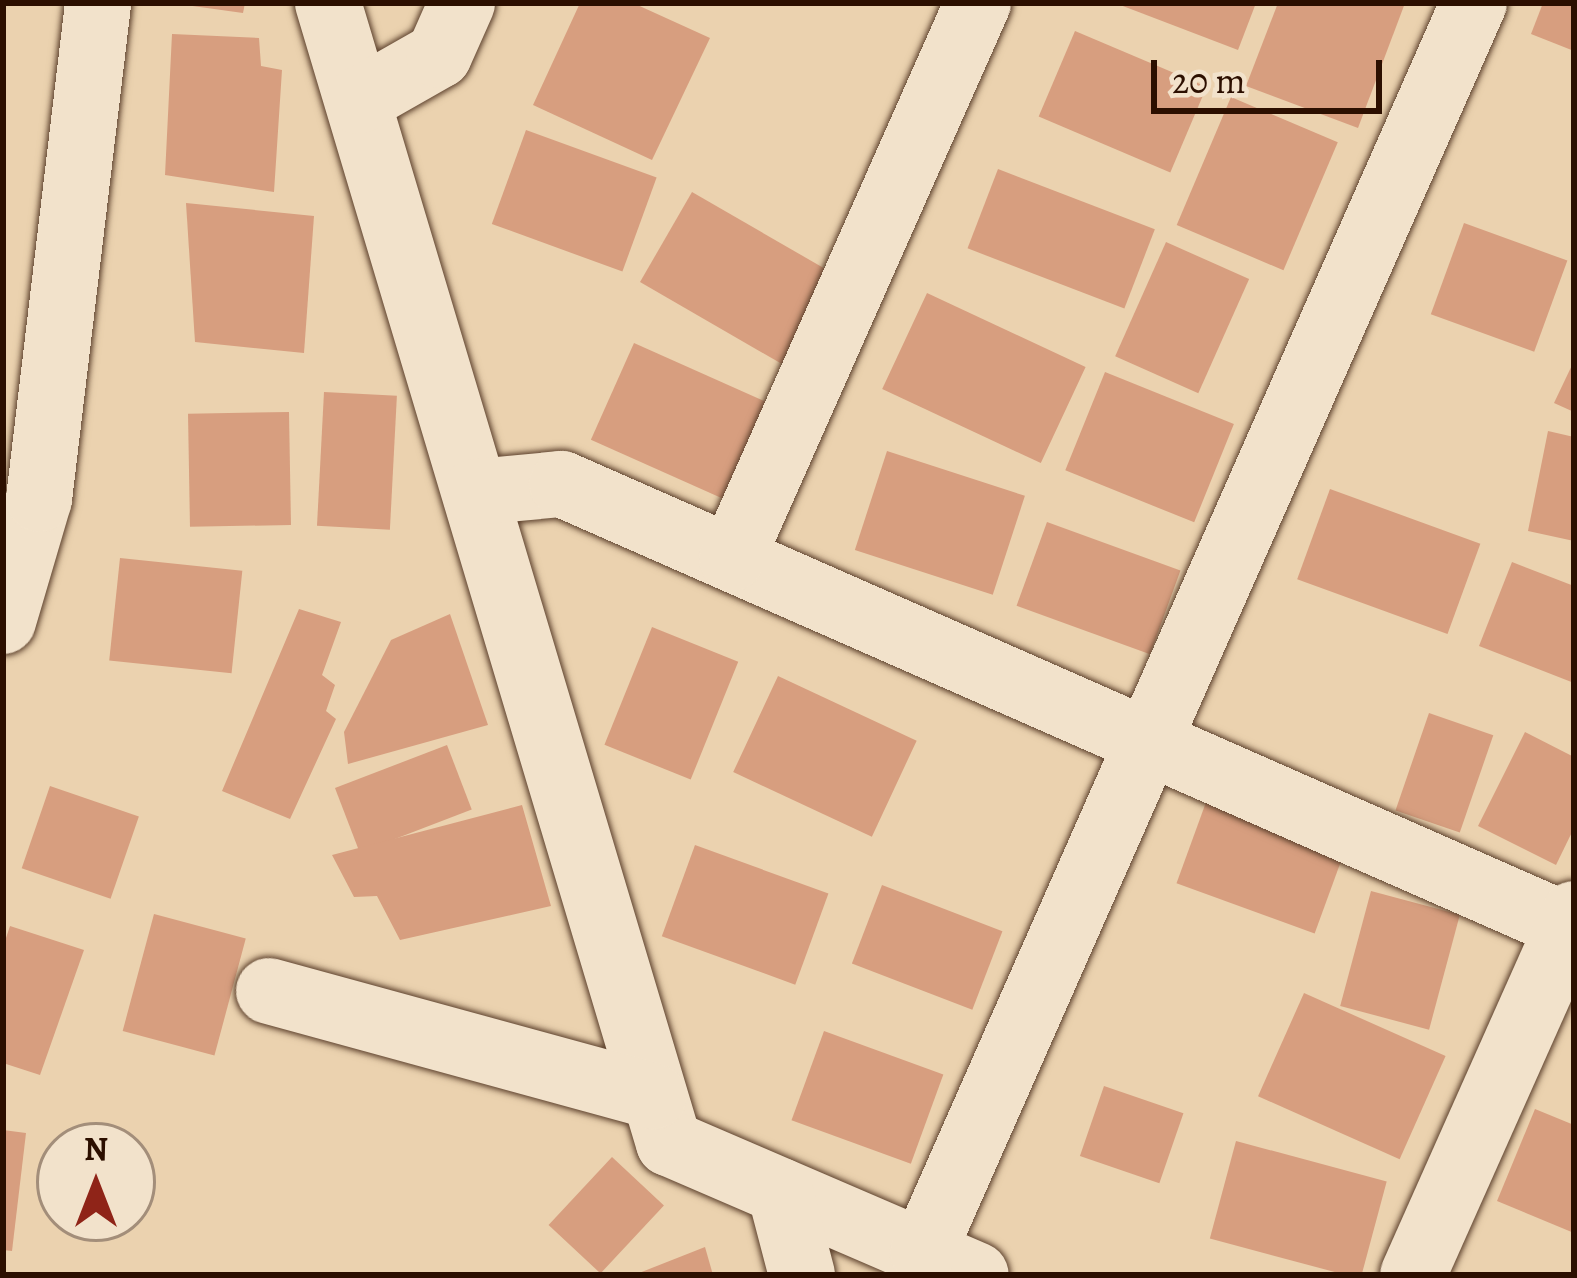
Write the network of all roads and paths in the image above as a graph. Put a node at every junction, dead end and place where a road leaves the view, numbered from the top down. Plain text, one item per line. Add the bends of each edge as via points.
1 (98, 3) edge
2 (328, 3) edge
3 (462, 3) edge
4 (978, 3) edge
5 (1474, 3) edge
6 (358, 101) junction
7 (475, 492) junction
8 (732, 558) junction
9 (3, 621) edge
10 (1148, 741) junction
11 (1572, 924) edge
12 (269, 991) dead end
13 (654, 1096) junction
14 (780, 1191) junction
15 (950, 1264) edge
16 (802, 1275) edge
17 (1413, 1275) edge

1 - 9 street via 39,499
2 - 6 street
3 - 6 street via 439,55
4 - 8 street
5 - 10 street
6 - 7 street
7 - 8 street via 562,484
7 - 13 street
8 - 10 street
10 - 11 street
10 - 15 street
11 - 17 street
12 - 13 street
13 - 14 street via 669,1143
14 - 15 street
14 - 16 street

